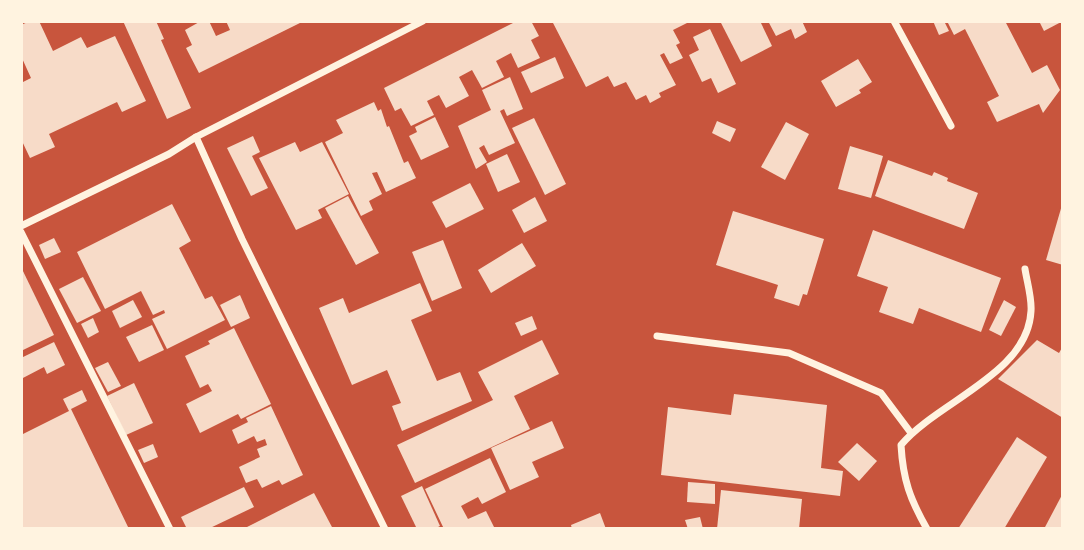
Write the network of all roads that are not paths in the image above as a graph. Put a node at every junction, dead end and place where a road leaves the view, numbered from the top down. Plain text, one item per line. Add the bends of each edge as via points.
1 (423, 21) edge
2 (894, 21) edge
3 (951, 126) dead end
4 (196, 137) junction
5 (21, 226) edge
6 (21, 232) edge
7 (1025, 269) dead end
8 (657, 336) dead end
9 (911, 433) junction
10 (170, 529) edge
11 (386, 529) edge
12 (927, 529) edge

1 - 4 street
2 - 3 street
4 - 5 street
4 - 11 street
6 - 10 street
7 - 9 street via 1031,309 1028,331 1014,354 981,384
8 - 9 street via 789,353 881,393
9 - 12 street via 901,445 902,466 910,499

